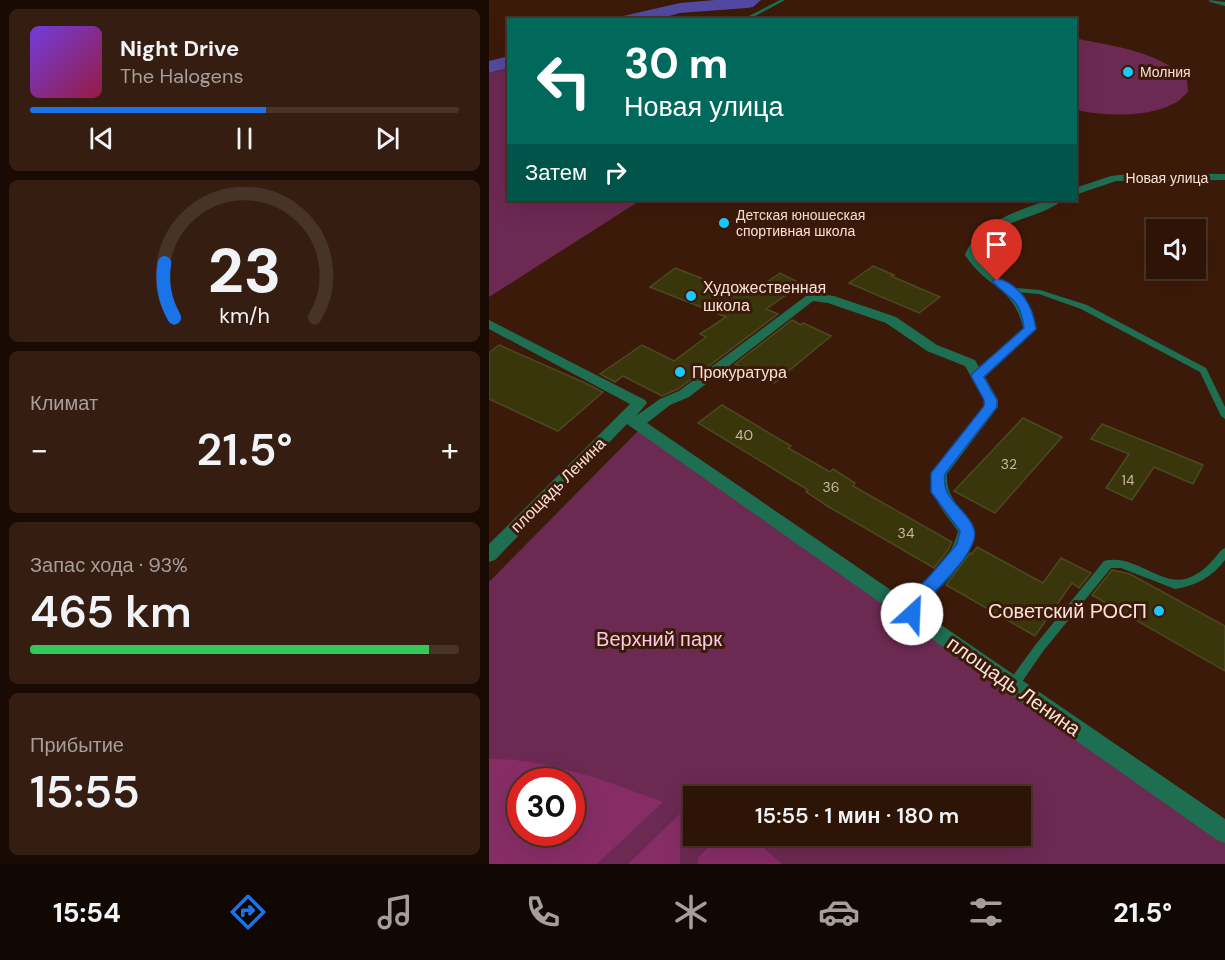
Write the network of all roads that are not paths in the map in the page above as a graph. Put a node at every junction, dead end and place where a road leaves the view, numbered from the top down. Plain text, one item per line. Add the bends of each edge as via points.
1 (783, 0) edge
2 (1213, 0) edge
3 (1225, 4) edge
4 (747, 18) edge
5 (1225, 177) edge
6 (1077, 191) edge
7 (1054, 201) edge
8 (1008, 289) junction
9 (489, 324) edge
10 (978, 376) junction
11 (1225, 416) edge
12 (631, 420) junction
13 (1225, 552) edge
14 (489, 555) edge
15 (905, 610) junction
16 (1013, 685) junction
17 (1225, 832) edge

1 - 4 lane
2 - 3 street
5 - 6 street, Новая улица via 1115,178
7 - 8 street via 1006,220 976,242 971,255 978,268
8 - 10 street via 1020,297 1031,329
8 - 11 lane via 1040,292 1084,307 1203,370
9 - 12 street via 640,404
10 - 12 street via 970,363 932,348 891,320 830,299 810,297 684,394
10 - 15 street via 991,407 939,473 937,482 938,492 967,530 967,540 934,582
12 - 14 street, площадь Ленина
12 - 15 street, площадь Ленина
13 - 16 lane via 1198,581 1184,585 1122,564 1108,564
15 - 16 street, площадь Ленина
16 - 17 street, площадь Ленина

